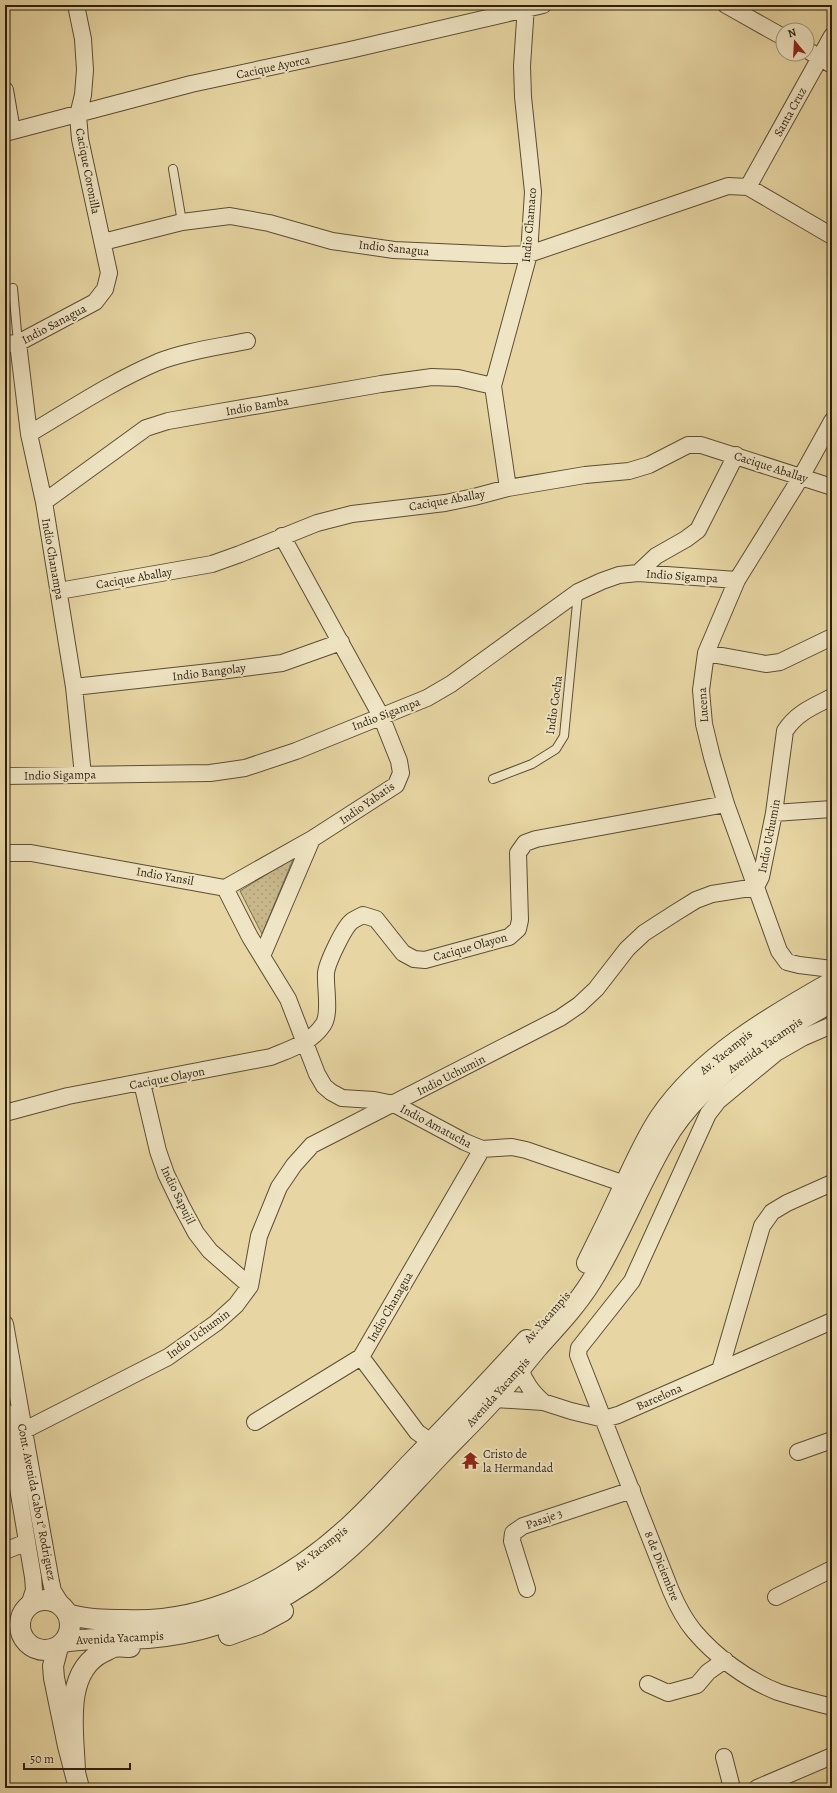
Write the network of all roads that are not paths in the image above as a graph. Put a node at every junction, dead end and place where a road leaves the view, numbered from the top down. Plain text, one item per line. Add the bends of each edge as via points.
1 (76, 5) edge
2 (542, 5) edge
3 (726, 5) edge
4 (526, 6) edge
5 (775, 33) edge
6 (832, 36) edge
7 (820, 58) edge
8 (5, 90) edge
9 (78, 115) junction
10 (9, 132) edge
11 (173, 169) dead end
12 (748, 187) junction
13 (182, 222) junction
14 (832, 236) edge
15 (103, 242) junction
16 (529, 254) junction
17 (13, 288) dead end
18 (248, 341) dead end
19 (12, 344) edge
20 (493, 386) junction
21 (832, 422) edge
22 (29, 434) junction
23 (736, 455) junction
24 (801, 477) junction
25 (832, 487) edge
26 (508, 488) junction
27 (44, 502) junction
28 (282, 536) junction
29 (638, 573) junction
30 (737, 580) junction
31 (59, 592) junction
32 (578, 592) junction
33 (832, 638) edge
34 (341, 642) junction
35 (706, 653) junction
36 (74, 687) junction
37 (832, 697) edge
38 (381, 716) junction
39 (83, 775) junction
40 (5, 776) edge
41 (493, 779) dead end
42 (726, 804) junction
43 (832, 809) edge
44 (774, 813) junction
45 (312, 839) junction
46 (5, 853) edge
47 (756, 887) junction
48 (225, 888) junction
49 (262, 956) junction
50 (832, 969) edge
51 (832, 982) edge
52 (832, 1002) edge
53 (832, 1025) edge
54 (305, 1042) junction
55 (142, 1083) junction
56 (394, 1104) junction
57 (5, 1113) edge
58 (482, 1149) junction
59 (832, 1183) edge
60 (625, 1184) junction
61 (250, 1286) junction
62 (832, 1321) edge
63 (5, 1324) edge
64 (361, 1357) junction
65 (520, 1368) junction
66 (720, 1370) junction
67 (486, 1396) junction
68 (543, 1402) junction
69 (5, 1411) edge
70 (604, 1419) junction
71 (255, 1422) dead end
72 (23, 1431) junction
73 (832, 1440) edge
74 (453, 1441) junction
75 (431, 1442) junction
76 (798, 1452) dead end
77 (632, 1490) junction
78 (376, 1521) junction
79 (27, 1542) junction
80 (5, 1551) edge
81 (832, 1569) edge
82 (527, 1590) dead end
83 (776, 1597) dead end
84 (19, 1610) edge
85 (66, 1610) junction
86 (13, 1633) edge
87 (61, 1644) junction
88 (35, 1648) junction
89 (725, 1660) junction
90 (648, 1684) dead end
91 (832, 1707) edge
92 (832, 1756) edge
93 (724, 1757) dead end
94 (74, 1782) edge
95 (732, 1788) edge
96 (757, 1788) edge

1 - 9 street, Cacique Coronilla via 83,39 85,70
2 - 4 street, Cacique Ayorca
3 - 5 street
4 - 9 street, Cacique Ayorca via 350,50 191,84
4 - 16 street, Indio Chamaco via 522,66 523,97 533,192
6 - 7 street, Santa Cruz
7 - 12 street, Santa Cruz
8 - 10 street
9 - 10 street, Cacique Ayorca
9 - 15 street, Cacique Coronilla via 80,140
11 - 13 lane
12 - 14 street, Indio Sanagua
12 - 16 street, Indio Sanagua via 728,186
13 - 15 street, Indio Sanagua
13 - 16 street, Indio Sanagua via 230,216 332,241 394,250
15 - 19 street, Indio Sanagua via 109,272 105,289 94,302
16 - 20 street, Indio Chamaco
17 - 19 lane
18 - 22 street via 193,351 158,362 118,382
19 - 22 street, Indio Chanampa
20 - 26 street, Indio Chamaco
20 - 27 street, Indio Bamba via 458,378 432,377 168,421 146,428
21 - 24 street, Lucena
22 - 27 street, Indio Chanampa
23 - 24 street, Cacique Aballay
23 - 26 street, Cacique Aballay via 701,445 688,445 649,465 629,471 585,475
23 - 29 street via 698,530 656,556
24 - 25 street, Cacique Aballay
24 - 30 street, Lucena
26 - 28 street, Cacique Aballay via 445,503 352,514
27 - 31 street, Indio Chanampa
28 - 31 street, Cacique Aballay via 212,564
28 - 34 street, Indio Yabatis
29 - 30 street, Indio Sigampa
29 - 32 street, Indio Sigampa via 619,575
30 - 35 street, Lucena
31 - 36 street, Indio Chanampa
32 - 38 street, Indio Sigampa via 451,684 427,698
32 - 41 lane, Indio Cocha via 564,736 556,749 532,764
33 - 35 street via 780,662 766,664
34 - 36 street, Indio Bangolay via 282,663
34 - 38 street, Indio Yabatis
35 - 42 street, Lucena via 701,690 704,724
36 - 39 street, Indio Chanampa
37 - 44 street, Indio Uchumin via 802,712 790,723 786,732
38 - 39 street, Indio Sigampa via 296,751 245,768 210,773
38 - 45 street, Indio Yabatis via 402,773 396,785
39 - 40 street, Indio Sigampa
42 - 47 street, Lucena
42 - 54 street, Cacique Olayon via 525,843 518,853 520,920 518,929 509,938 425,960 414,959 403,953 376,919 363,915 350,922 331,956 326,973 327,1007 324,1024
43 - 44 street
44 - 47 street, Indio Uchumin via 761,877
45 - 48 street
45 - 49 street
46 - 48 street, Indio Yansil via 32,853
47 - 50 street, Lucena via 779,951 787,962
47 - 56 street, Indio Uchumin via 712,894 696,900 644,933 627,949 596,989 560,1018
48 - 49 street, Indio Amatucha
49 - 54 street, Indio Amatucha via 288,999
51 - 60 street, Av. Yacampis via 747,1033 682,1090 660,1116
52 - 65 street, Avenida Yacampis via 749,1053 709,1086 688,1108 665,1139 592,1281 576,1304
53 - 70 street, 8 de Diciembre via 776,1053 718,1102 708,1114 632,1281 579,1348 578,1355
54 - 55 street, Cacique Olayon via 271,1057
54 - 56 street, Indio Amatucha via 317,1074 331,1092 342,1098
55 - 57 street, Cacique Olayon via 68,1096
55 - 61 street, Indio Sapujil via 160,1156 181,1205 210,1252
56 - 58 street, Indio Amatucha
56 - 61 street, Indio Uchumin via 312,1145 294,1165 279,1187 268,1212 260,1236
58 - 60 street, Indio Amatucha via 512,1147 526,1150
58 - 64 street, Indio Chanagua
59 - 66 street via 772,1212 762,1226
60 - 67 street, Av. Yacampis via 573,1287
61 - 72 street, Indio Uchumin via 236,1305 216,1323 168,1357
62 - 66 street, Barcelona
63 - 72 street, Cont. Avenida Cabo 1° Rodriguez
64 - 71 street, Indio Chanagua
64 - 75 street via 417,1432
65 - 67 street, Avenida Yacampis
65 - 68 street via 531,1391
66 - 70 street, Barcelona
67 - 68 street
67 - 74 street, Avenida Yacampis
67 - 75 street, Av. Yacampis
68 - 70 street via 571,1412
69 - 79 street, Cont. Avenida Cabo 1° Rodriguez
70 - 77 street, 8 de Diciembre
72 - 85 street, Cont. Avenida Cabo 1° Rodriguez via 53,1591
73 - 76 street
74 - 75 street
74 - 78 street, Avenida Yacampis
75 - 85 street, Av. Yacampis via 344,1532 302,1565 275,1581 218,1607 167,1619 85,1619
77 - 82 street, Pasaje 3 via 523,1526 513,1533 512,1541
77 - 89 street, 8 de Diciembre via 680,1612 694,1631
78 - 87 street, Avenida Yacampis via 327,1567 292,1592 253,1611 217,1625 179,1634 148,1638 84,1638
78 - 94 street via 356,1556 316,1590 259,1624 229,1635 196,1642 154,1647 114,1647 97,1655 85,1666 79,1677 74,1698
79 - 80 street
79 - 84 street, Cont. Avenida Cabo 1° Rodriguez via 34,1590
81 - 83 street
84 - 85 street via 40,1600 48,1600 56,1602
84 - 86 street via 20,1618
85 - 87 street via 70,1628
86 - 88 street
87 - 88 street via 43,1650
87 - 94 street via 53,1666 54,1678
88 - 94 street via 41,1664 49,1715
89 - 90 street via 708,1672 697,1685 668,1692
89 - 91 street, 8 de Diciembre via 778,1692
92 - 96 street
93 - 95 street

